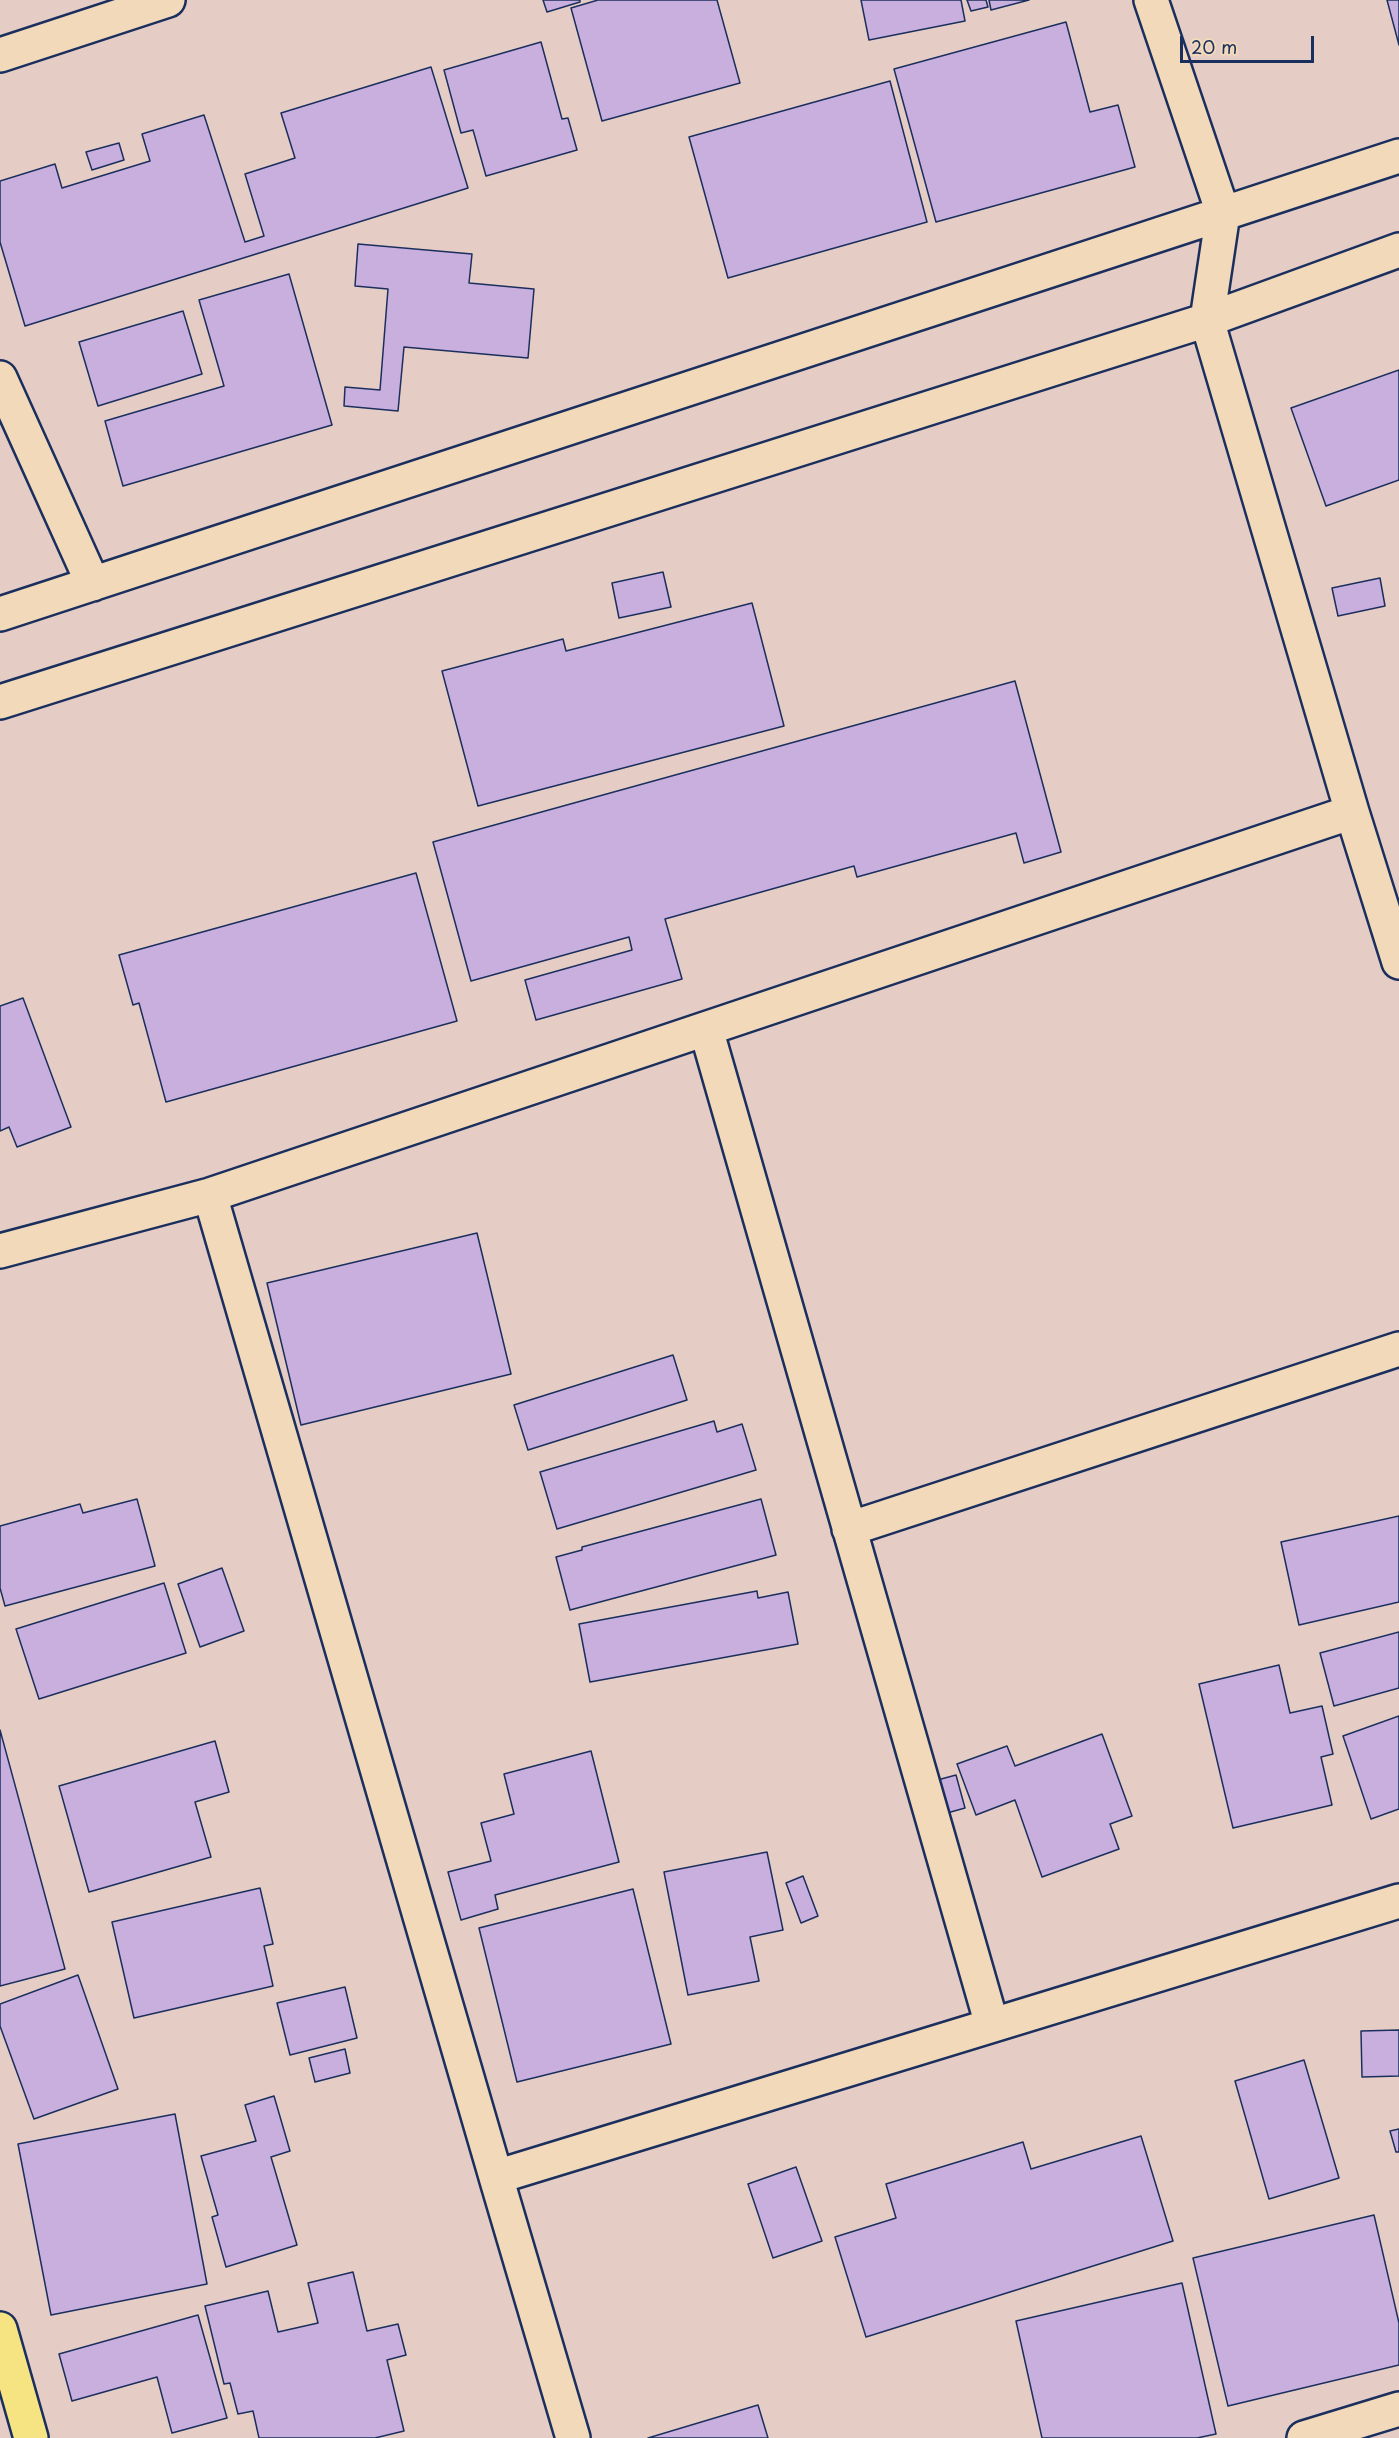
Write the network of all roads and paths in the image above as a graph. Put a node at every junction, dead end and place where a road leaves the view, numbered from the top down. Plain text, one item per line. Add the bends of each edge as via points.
1 (168, 0) edge
2 (1151, 0) edge
3 (0, 55) edge
4 (1399, 156) edge
5 (1223, 213) junction
6 (1399, 250) edge
7 (1207, 320) junction
8 (0, 378) edge
9 (93, 584) junction
10 (0, 614) edge
11 (0, 702) edge
12 (1352, 812) junction
13 (1399, 962) edge
14 (706, 1029) junction
15 (210, 1195) junction
16 (0, 1251) edge
17 (1399, 1349) edge
18 (849, 1529) junction
19 (1399, 1901) edge
20 (992, 2025) junction
21 (496, 2177) junction
22 (0, 2329) edge
23 (1399, 2409) edge
24 (31, 2438) edge
25 (573, 2438) edge
26 (1304, 2438) edge

1 - 3 street
2 - 5 street
4 - 5 street
5 - 7 street
5 - 9 street
6 - 7 street
7 - 11 street
7 - 12 street
8 - 9 street
9 - 10 street
12 - 13 street
12 - 14 street
14 - 15 street
14 - 18 street
15 - 16 street
15 - 21 street
17 - 18 street
18 - 20 street
19 - 20 street
20 - 21 street
21 - 25 street
22 - 24 main road
23 - 26 street

